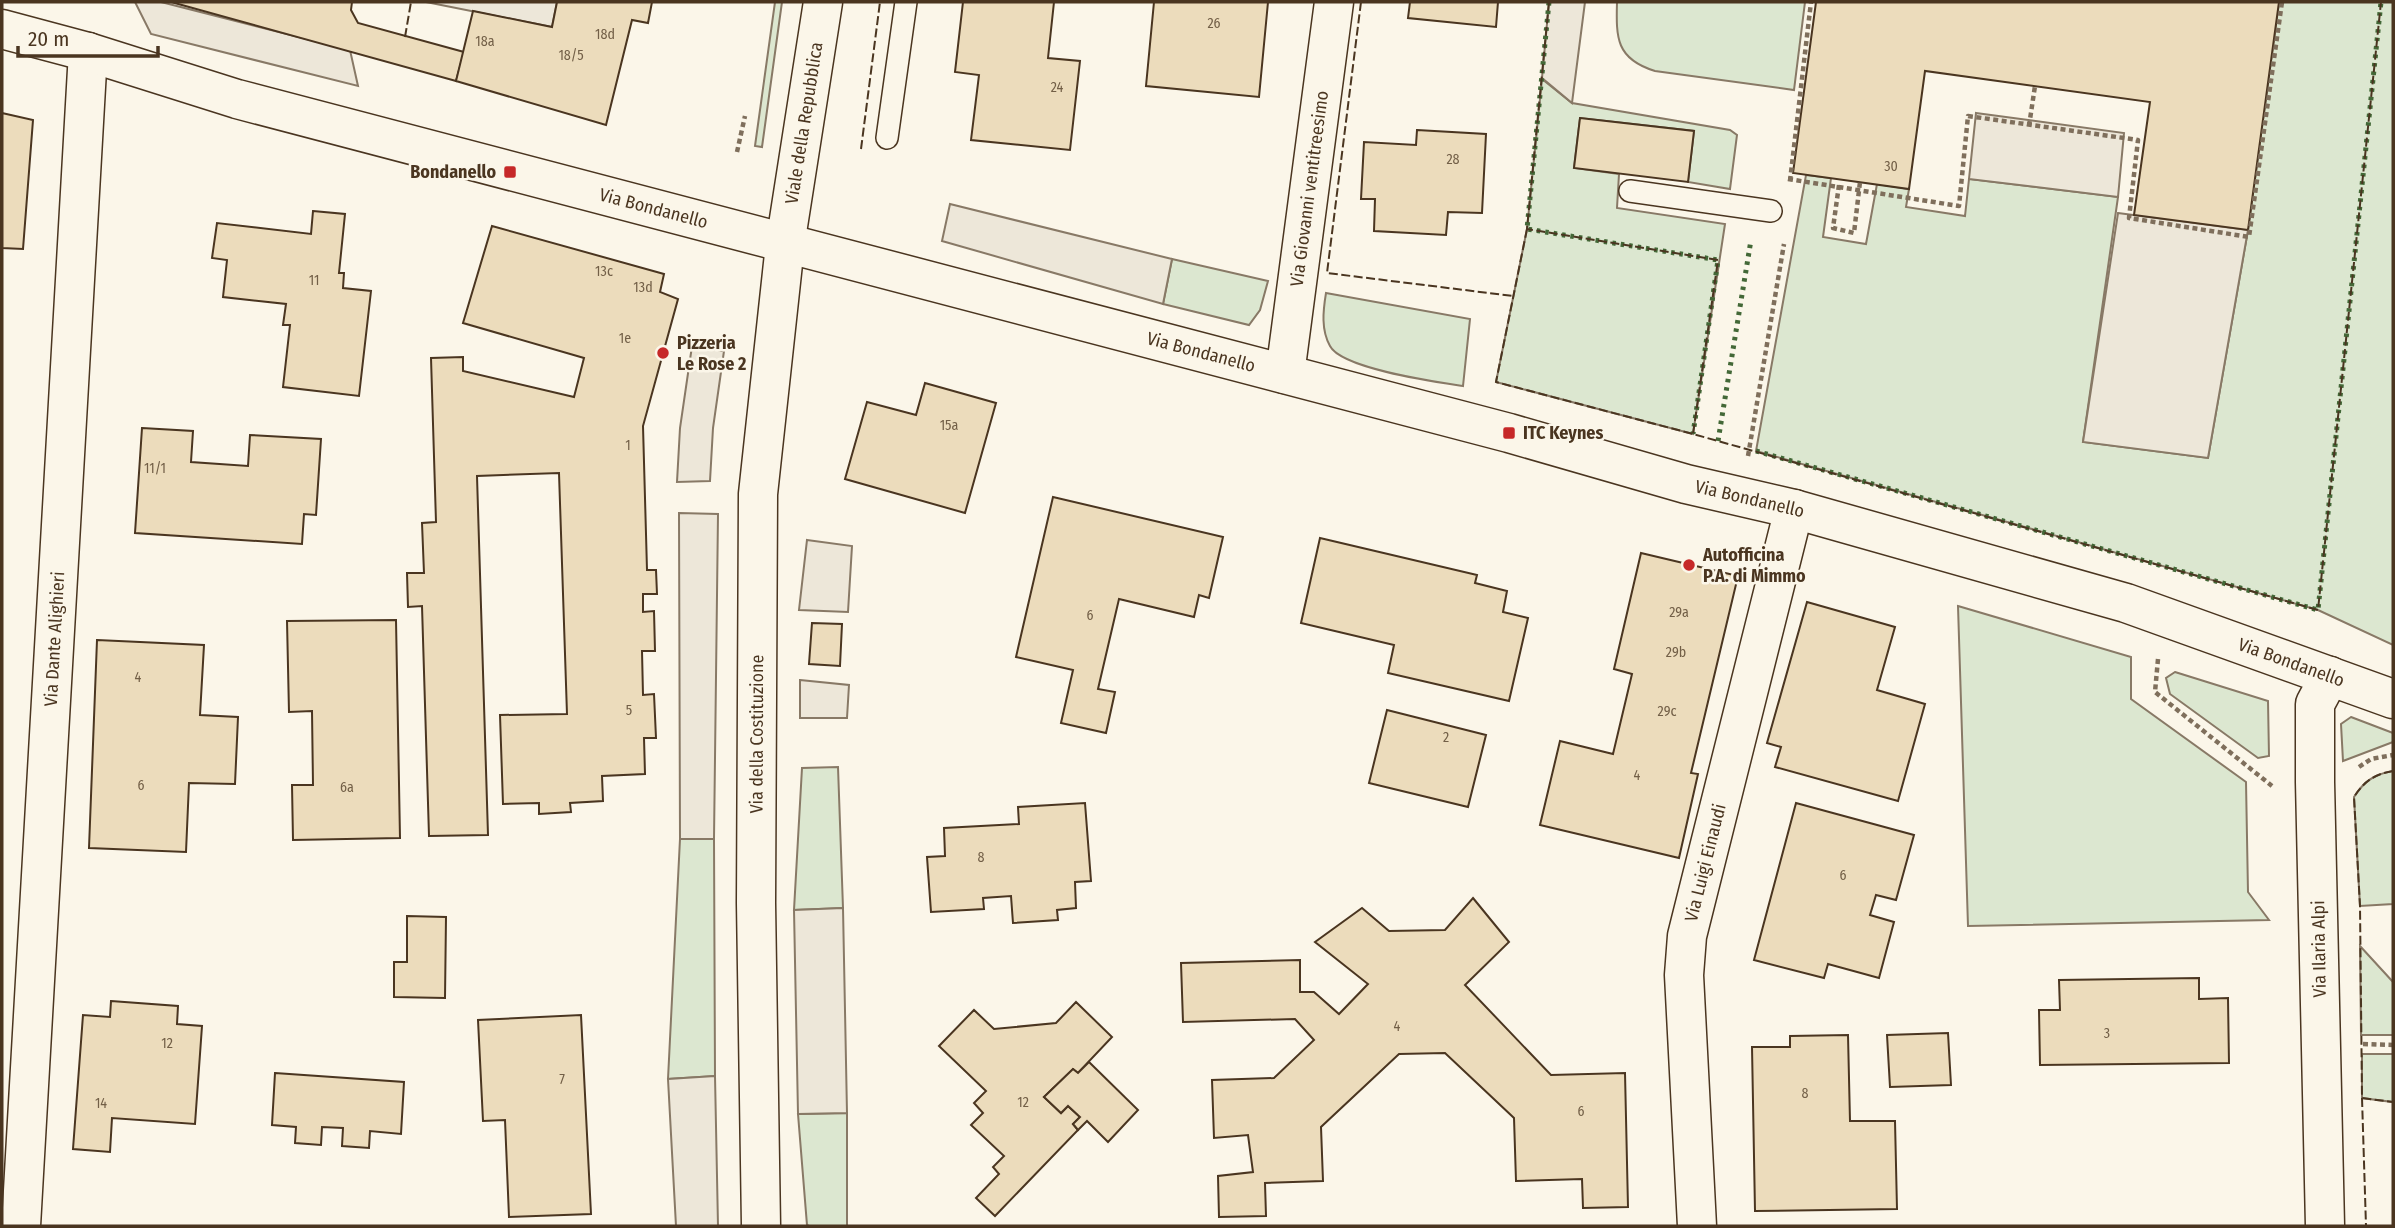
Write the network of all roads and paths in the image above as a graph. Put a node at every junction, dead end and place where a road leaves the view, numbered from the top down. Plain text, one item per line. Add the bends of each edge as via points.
1 (823, 2) edge
2 (906, 2) edge
3 (1334, 2) edge
4 (2282, 2) edge
5 (2, 29) edge
6 (88, 52) junction
7 (2035, 86) dead end
8 (745, 116) dead end
9 (2029, 126) junction
10 (887, 138) dead end
11 (737, 152) dead end
12 (1788, 179) dead end
13 (1860, 182) dead end
14 (1839, 185) junction
15 (1859, 189) junction
16 (1630, 191) dead end
17 (1771, 211) dead end
18 (785, 245) junction
19 (1285, 374) junction
20 (1794, 509) junction
21 (2158, 654) dead end
22 (2330, 676) junction
23 (2393, 699) edge
24 (2393, 755) edge
25 (2315, 782) junction
26 (2274, 788) dead end
27 (2352, 1044) dead end
28 (2393, 1045) edge
29 (21, 1226) edge
30 (761, 1226) edge
31 (1697, 1226) edge
32 (2325, 1226) edge

1 - 18 street, Viale della Repubblica
2 - 10 lane
3 - 19 street, Via Giovanni ventitreesimo
4 - 9 path via 2249,237 2129,218 2138,140
5 - 6 street, Via Bondanello
6 - 18 street, Via Bondanello via 237,99
6 - 29 street, Via Dante Alighieri
7 - 9 path
8 - 11 path
9 - 15 path via 1968,116 1959,205
12 - 14 path
13 - 15 path
14 - 15 path
14 - 15 path via 1833,228 1854,233
16 - 17 lane
18 - 19 street, Via Bondanello
18 - 30 street, Via della Costituzione via 758,494 756,903
19 - 20 street, Via Bondanello via 1686,484
20 - 22 street, Via Bondanello via 2126,603
20 - 31 street, Via Luigi Einaudi via 1686,936
21 - 26 path via 2155,692
22 - 23 street, Via Bondanello
22 - 25 street, Via Ilaria Alpi via 2315,704
24 - 25 path via 2371,759 2346,782
25 - 32 street, Via Ilaria Alpi
27 - 28 path

